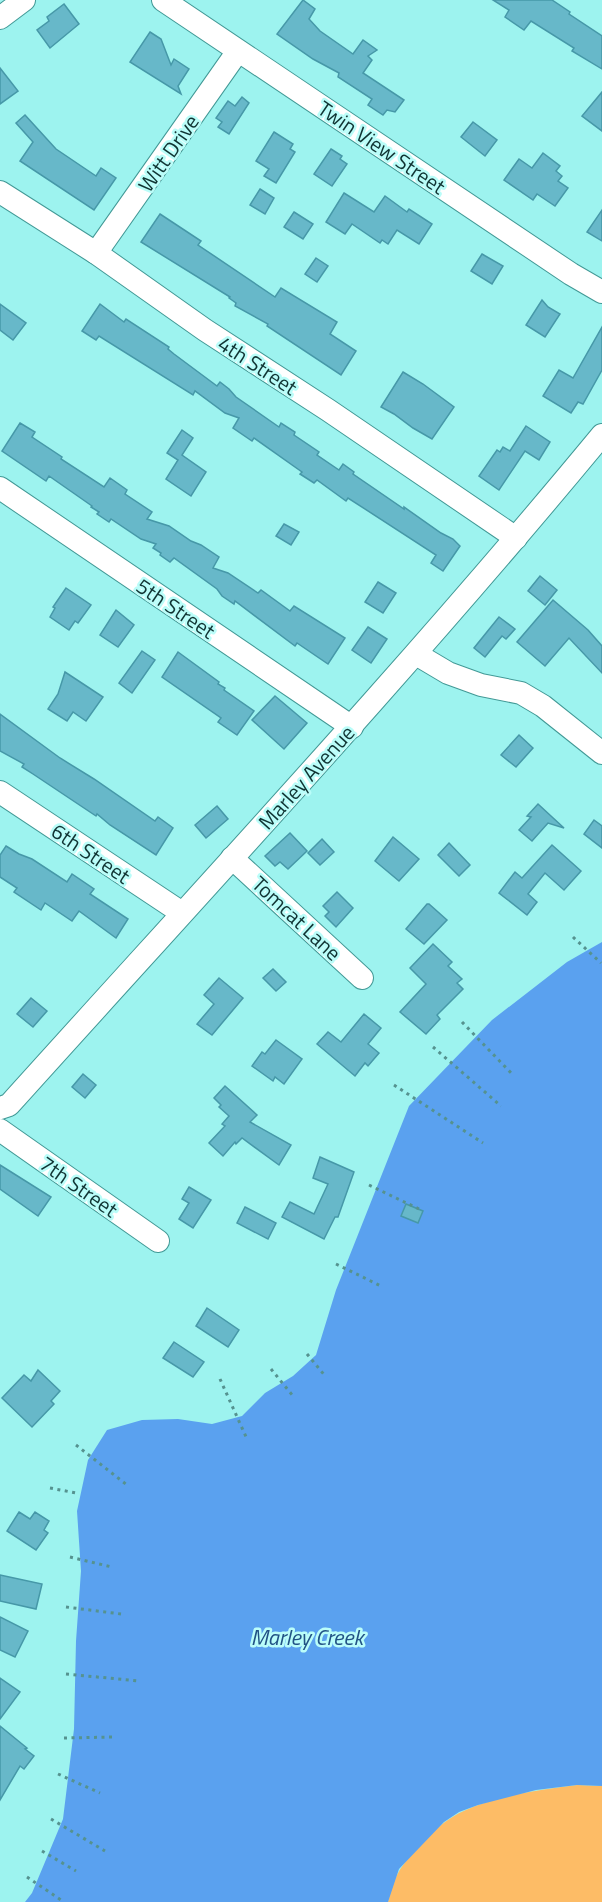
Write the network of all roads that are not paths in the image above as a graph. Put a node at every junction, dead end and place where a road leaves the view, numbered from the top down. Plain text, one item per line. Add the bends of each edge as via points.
1 (24, 0) edge
2 (163, 0) edge
3 (0, 18) edge
4 (238, 51) junction
5 (0, 192) edge
6 (96, 254) junction
7 (602, 292) edge
8 (602, 435) edge
9 (0, 488) edge
10 (516, 538) junction
11 (416, 654) junction
12 (352, 727) junction
13 (602, 753) edge
14 (0, 792) edge
15 (232, 858) junction
16 (182, 913) junction
17 (362, 978) dead end
18 (0, 1108) edge
19 (0, 1130) edge
20 (158, 1241) dead end

1 - 3 street
2 - 4 street, Twin View Street
4 - 6 street, Witt Drive
4 - 7 street, Twin View Street
5 - 6 street, 4th Street
6 - 10 street, 4th Street
8 - 10 street, Marley Avenue
9 - 12 street, 5th Street
10 - 11 street, Marley Avenue
11 - 12 street, Marley Avenue
11 - 13 street via 448,673 521,693
12 - 15 street, Marley Avenue
14 - 16 street, 6th Street
15 - 16 street, Marley Avenue
15 - 17 street, Tomcat Lane
16 - 18 street, Marley Avenue via 9,1105
19 - 20 street, 7th Street

